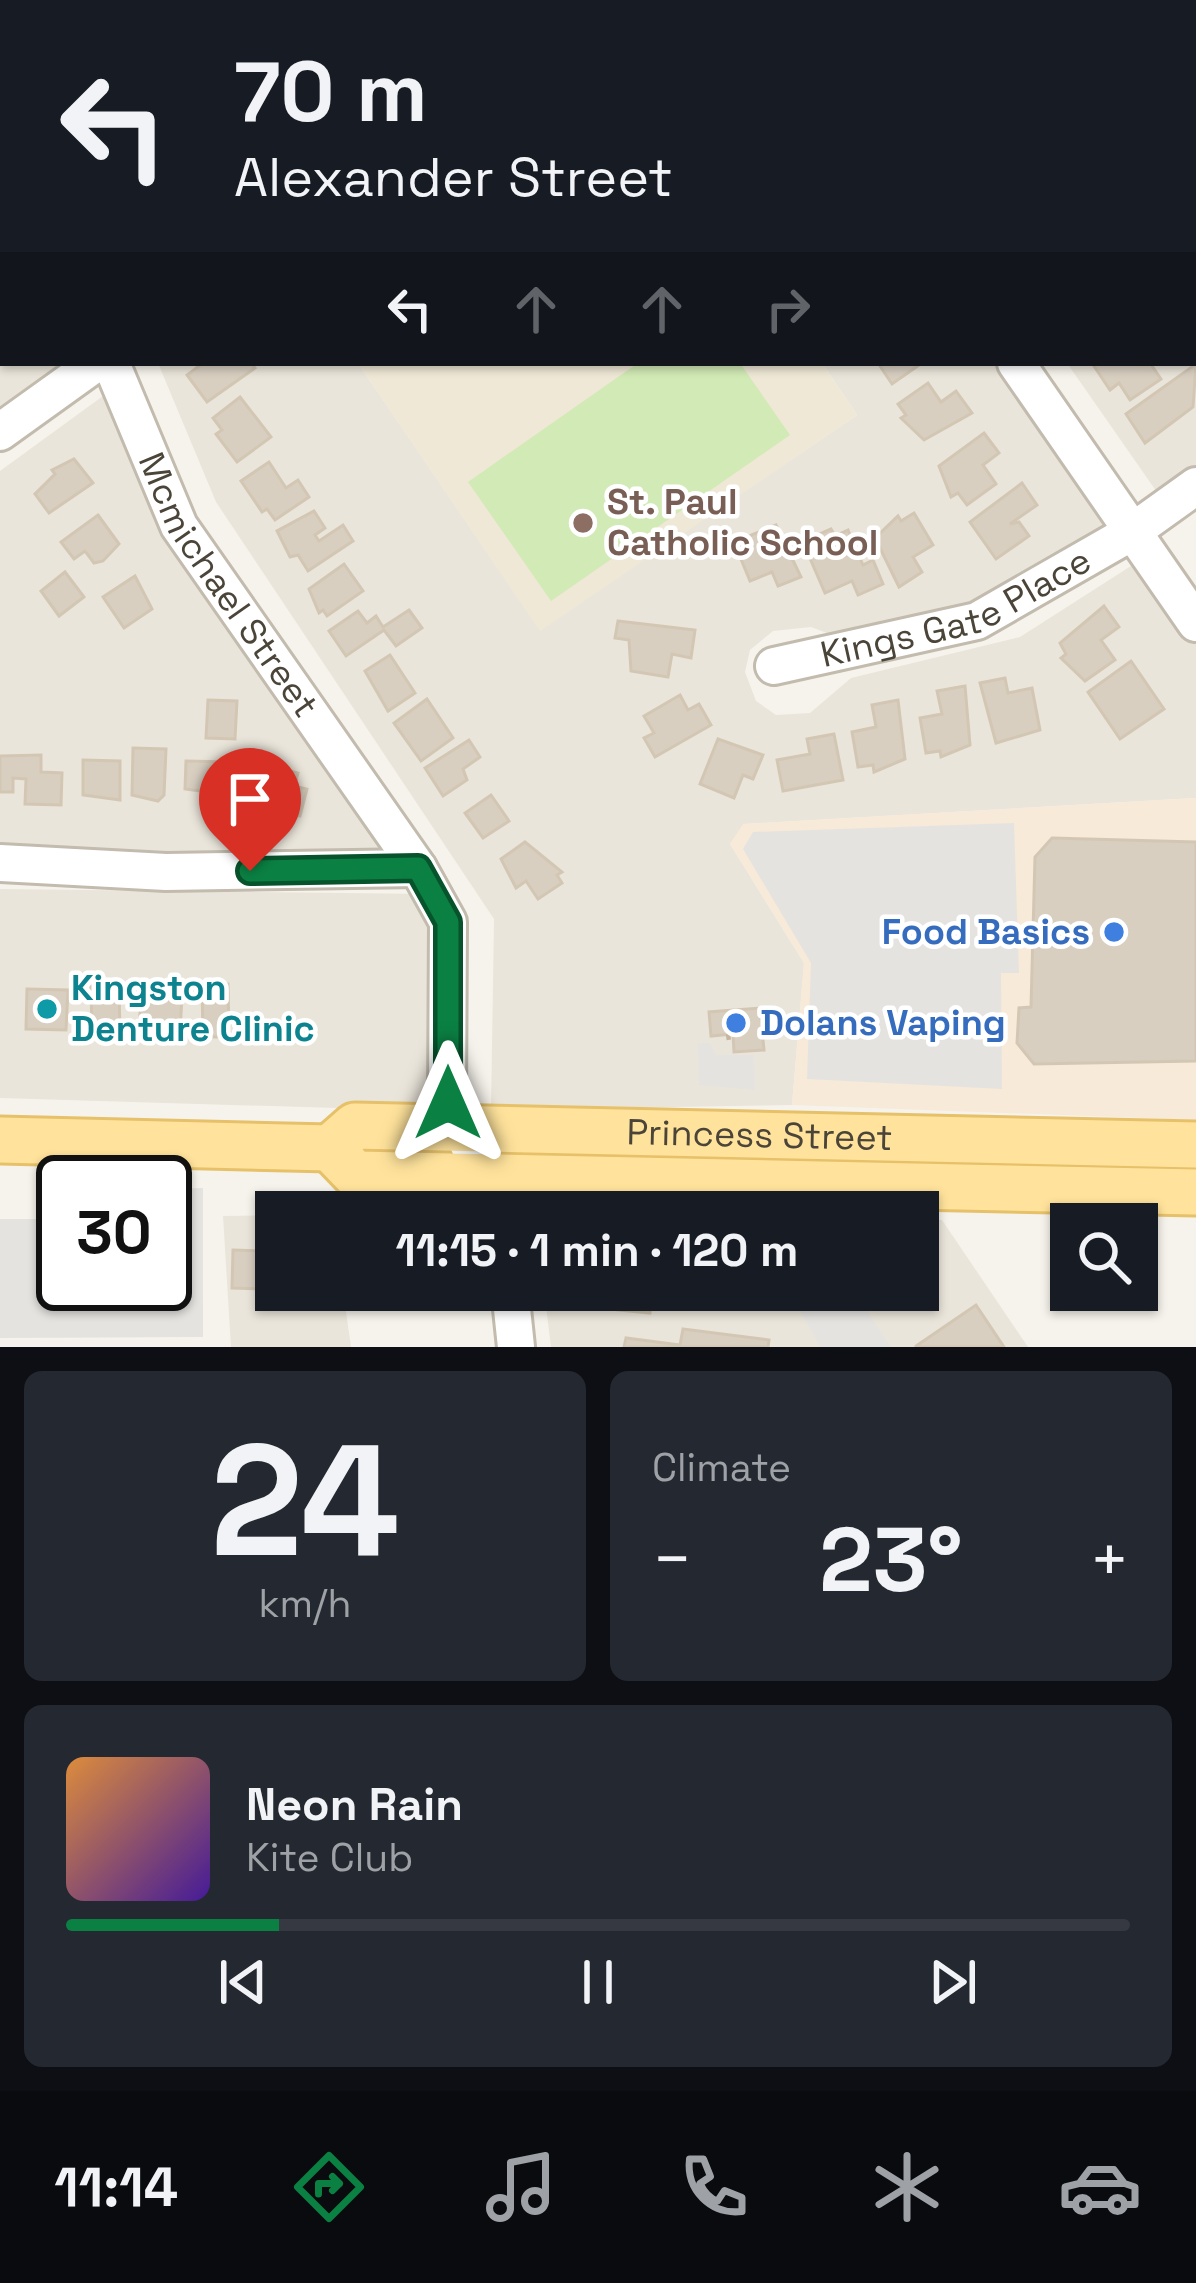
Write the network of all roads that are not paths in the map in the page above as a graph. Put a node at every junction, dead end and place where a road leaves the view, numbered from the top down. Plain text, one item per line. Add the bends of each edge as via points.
1 (92, 366) edge
2 (111, 366) edge
3 (1018, 366) edge
4 (0, 432) edge
5 (1196, 486) edge
6 (1132, 532) junction
7 (1196, 623) edge
8 (774, 666) dead end
9 (0, 863) edge
10 (418, 868) junction
11 (457, 1129) junction
12 (820, 1137) junction
13 (0, 1140) edge
14 (1196, 1144) edge
15 (330, 1148) junction
16 (825, 1183) junction
17 (467, 1191) edge
18 (491, 1191) edge
19 (604, 1191) edge
20 (1196, 1192) edge
21 (512, 1311) edge
22 (516, 1347) edge

1 - 4 street
2 - 10 street, Mcmichael Street via 179,526
3 - 6 street
5 - 6 street, Kings Gate Place
6 - 7 street
6 - 8 street, Kings Gate Place via 977,621
9 - 10 street via 166,872
10 - 11 street, Mcmichael Street via 448,922 447,1100
11 - 12 main road, Princess Street
11 - 15 main road, Princess Street via 355,1126
11 - 18 street
12 - 14 main road, Princess Street
12 - 16 street
13 - 15 main road, Princess Street
15 - 17 main road, Princess Street via 355,1174
16 - 19 main road, Princess Street
16 - 20 main road, Princess Street
21 - 22 street

